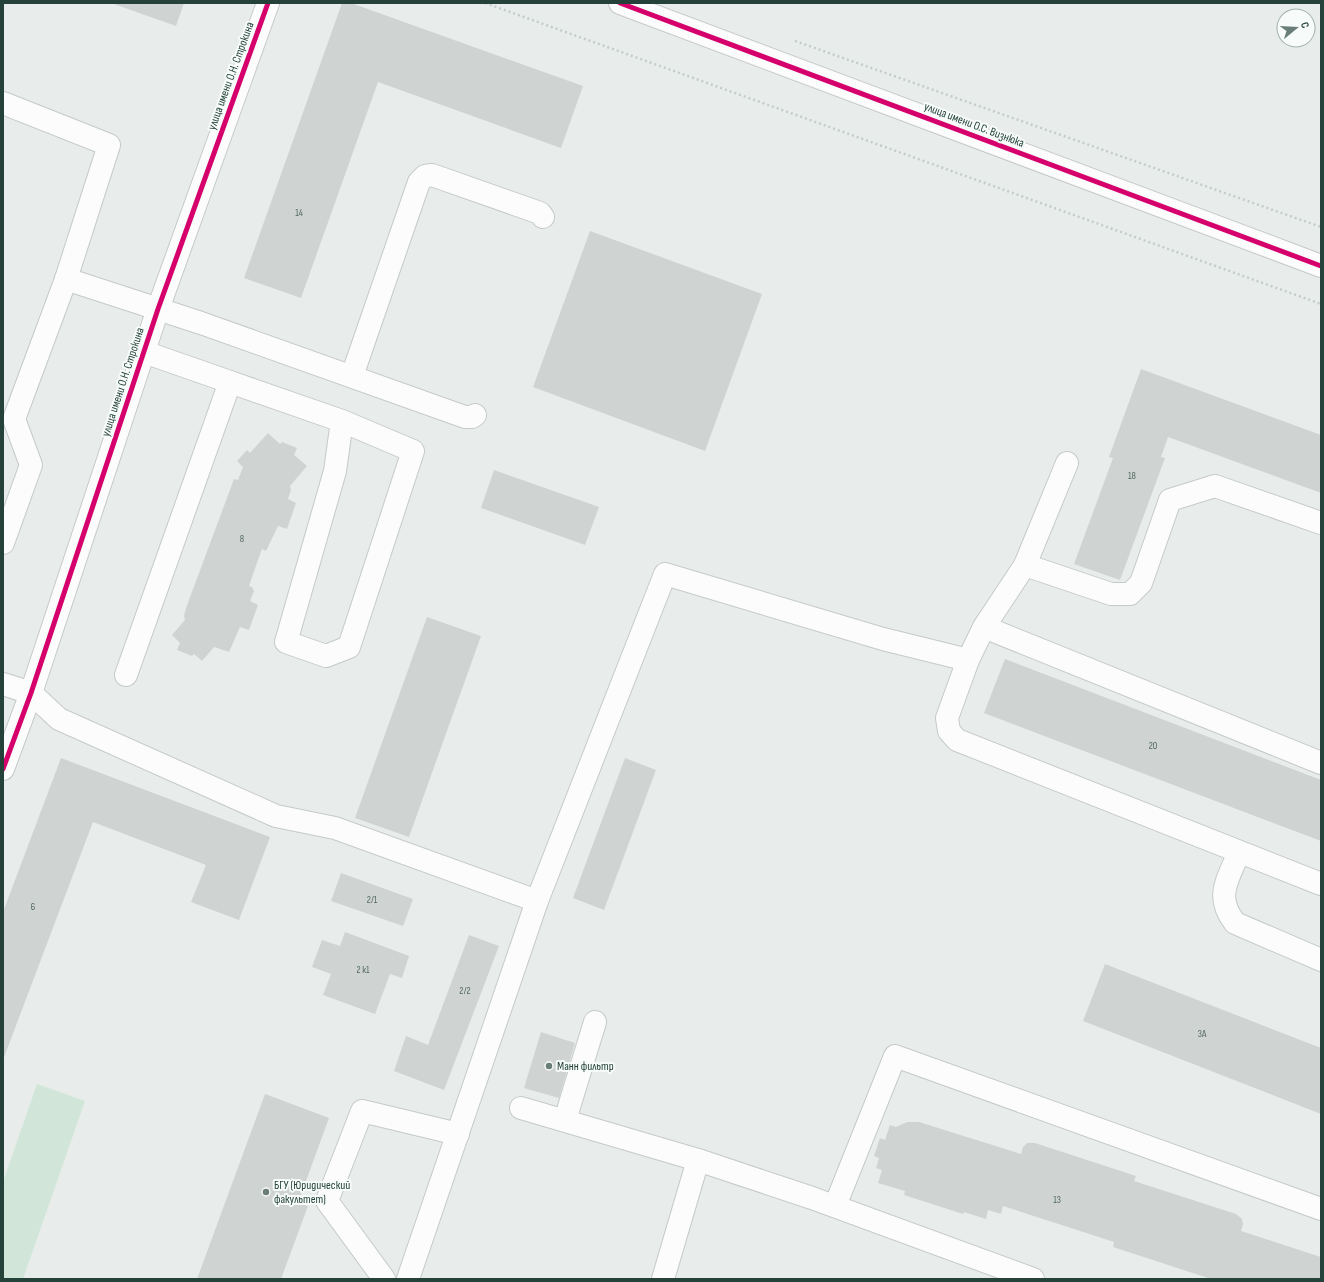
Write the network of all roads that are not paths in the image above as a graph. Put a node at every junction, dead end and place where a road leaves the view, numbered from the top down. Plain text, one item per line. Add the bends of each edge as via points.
1 (268, 3) edge
2 (620, 3) edge
3 (3, 103) edge
4 (543, 217) dead end
5 (1321, 266) edge
6 (66, 279) junction
7 (158, 309) junction
8 (144, 352) junction
9 (352, 376) junction
10 (230, 382) junction
11 (475, 415) dead end
12 (8, 417) edge
13 (342, 421) junction
14 (1068, 463) dead end
15 (1321, 522) edge
16 (3, 543) edge
17 (1025, 565) junction
18 (984, 627) junction
19 (968, 660) junction
20 (126, 675) dead end
21 (3, 684) edge
22 (31, 693) junction
23 (1321, 763) edge
24 (3, 769) edge
25 (1239, 852) junction
26 (1321, 884) edge
27 (537, 901) junction
28 (1321, 960) edge
29 (596, 1022) dead end
30 (521, 1108) dead end
31 (565, 1120) junction
32 (458, 1134) junction
33 (698, 1160) junction
34 (835, 1206) junction
35 (1321, 1209) edge
36 (384, 1279) edge
37 (408, 1279) edge
38 (664, 1279) edge
39 (1033, 1279) edge

1 - 7 street, улица имени О.Н. Строкина
2 - 5 street, улица имени О.С. Визнюка
3 - 6 street via 109,145
4 - 9 street via 540,213 438,177 425,176 419,182
6 - 7 street
6 - 12 street
7 - 8 street, улица имени О.Н. Строкина
7 - 9 street
8 - 10 street
8 - 22 street, улица имени О.Н. Строкина
9 - 11 street via 465,417 472,418
10 - 13 street
10 - 20 street
12 - 16 street via 31,465
13 - 13 street via 335,471 286,642 326,656 349,647 413,450
14 - 17 street
15 - 17 street via 1215,486 1170,500 1142,583 1130,594 1111,594
17 - 18 street
18 - 19 street
18 - 23 street
19 - 25 street via 947,718 949,731 957,740
19 - 27 street via 883,639 665,574
21 - 22 street
22 - 24 street, улица имени О.Н. Строкина
22 - 27 street via 59,719 276,816 335,828
25 - 26 street
25 - 28 street via 1222,894 1227,912 1235,923
27 - 32 street
29 - 31 street
30 - 31 street
31 - 33 street
32 - 36 street via 362,1111 327,1201
32 - 37 street
33 - 34 street
33 - 38 street
34 - 35 street via 895,1056
34 - 39 street

